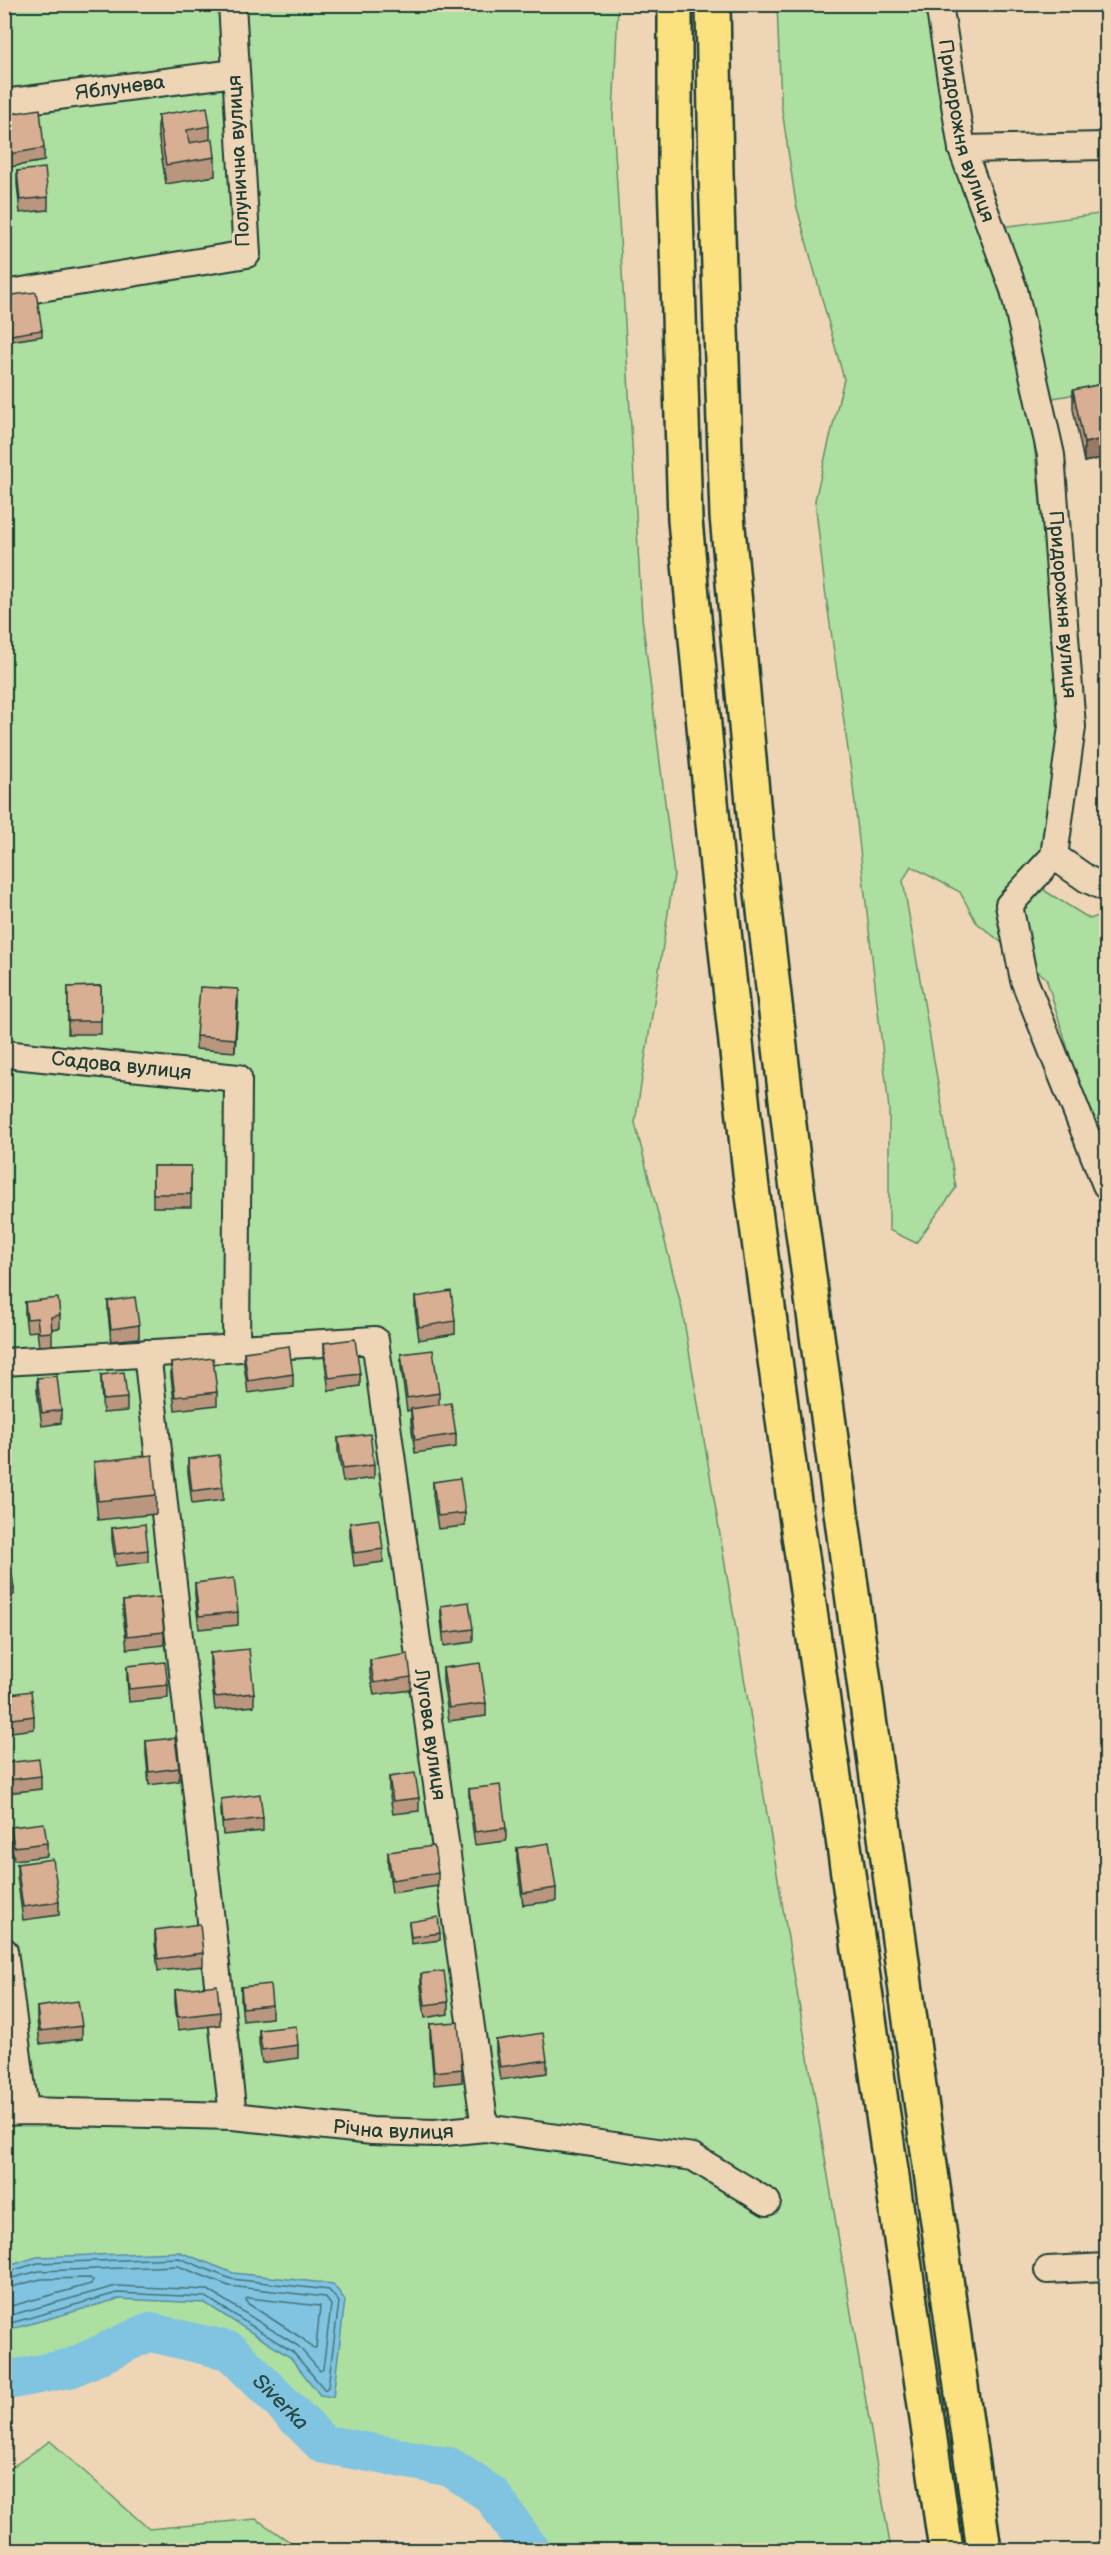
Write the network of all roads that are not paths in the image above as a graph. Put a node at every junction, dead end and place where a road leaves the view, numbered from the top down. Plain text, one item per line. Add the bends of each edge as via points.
1 (232, 4) edge
2 (675, 4) edge
3 (713, 4) edge
4 (939, 4) edge
5 (235, 73) junction
6 (4, 104) edge
7 (1107, 146) edge
8 (962, 149) junction
9 (4, 294) edge
10 (1054, 856) junction
11 (1107, 888) edge
12 (4, 1054) edge
13 (1107, 1185) edge
14 (236, 1348) junction
15 (147, 1353) junction
16 (4, 1362) edge
17 (4, 1951) edge
18 (15, 2112) edge
19 (233, 2116) junction
20 (485, 2128) junction
21 (767, 2202) dead end
22 (1107, 2267) edge
23 (1048, 2270) dead end
24 (946, 2550) edge
25 (984, 2550) edge

1 - 5 street, Полунична вулиця
2 - 24 highway via 675,177 685,520 718,878 750,1173 792,1486
3 - 25 highway via 727,516 758,858 793,1160
4 - 8 street, Придорожня вулиця
5 - 6 street, Яблунева
5 - 9 street, Полунична вулиця via 247,254
7 - 8 street
8 - 10 street, Придорожня вулиця via 1014,290 1051,455 1072,727
10 - 11 street
10 - 13 street via 1009,905 1024,980
12 - 14 street, Садова вулиця via 238,1078
14 - 15 street
14 - 20 street, Лугова вулиця via 375,1340
15 - 16 street
15 - 19 street
17 - 18 street
18 - 19 street, Річна вулиця
19 - 20 street, Річна вулиця via 372,2131 435,2133
20 - 21 street, Річна вулиця via 693,2157
22 - 23 street

